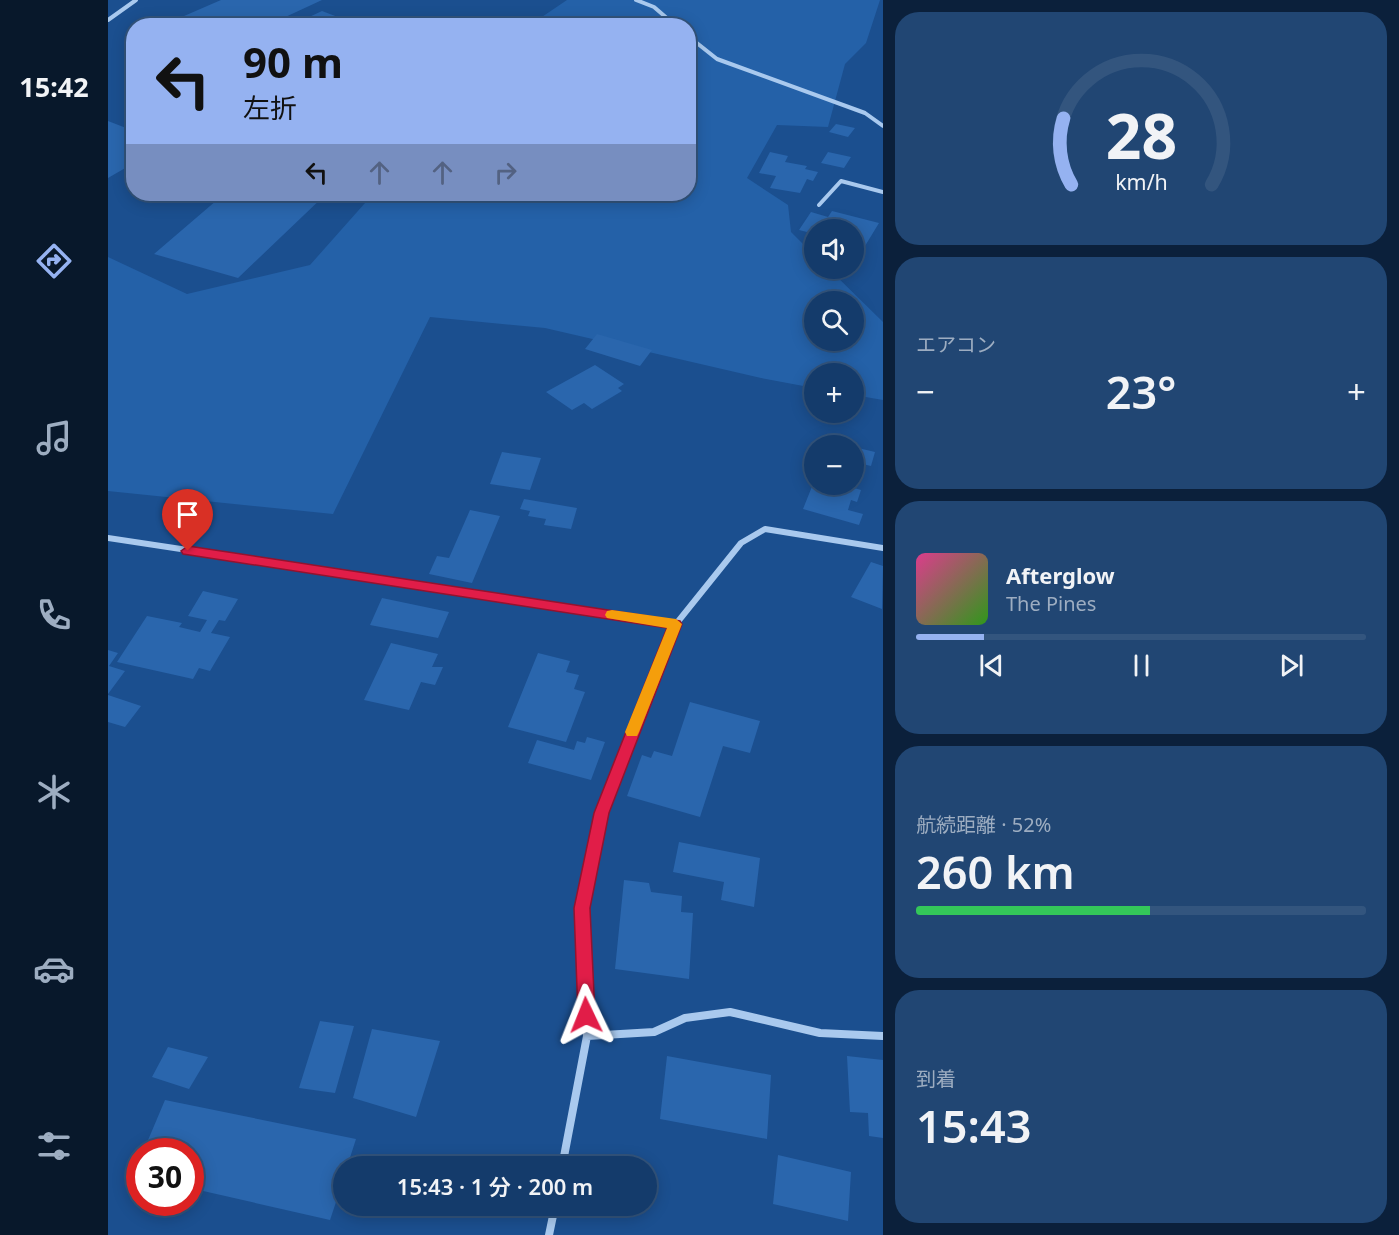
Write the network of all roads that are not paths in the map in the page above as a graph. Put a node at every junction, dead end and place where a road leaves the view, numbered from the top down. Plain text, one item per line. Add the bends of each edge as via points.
1 (136, 0) edge
2 (636, 0) edge
3 (667, 18) edge
4 (108, 20) edge
5 (696, 42) edge
6 (883, 126) edge
7 (883, 192) edge
8 (819, 205) dead end
9 (108, 538) edge
10 (883, 548) edge
11 (676, 624) junction
12 (587, 1036) junction
13 (883, 1036) edge
14 (564, 1156) edge
15 (553, 1216) edge
16 (549, 1235) edge

1 - 4 street
2 - 3 street via 654,7
5 - 6 street via 717,59 865,113
7 - 8 street via 841,181
9 - 11 street
10 - 11 street via 765,529 741,543
11 - 12 street via 602,813 582,908
12 - 13 street via 654,1032 685,1018 730,1012 820,1034
12 - 14 street
15 - 16 street

